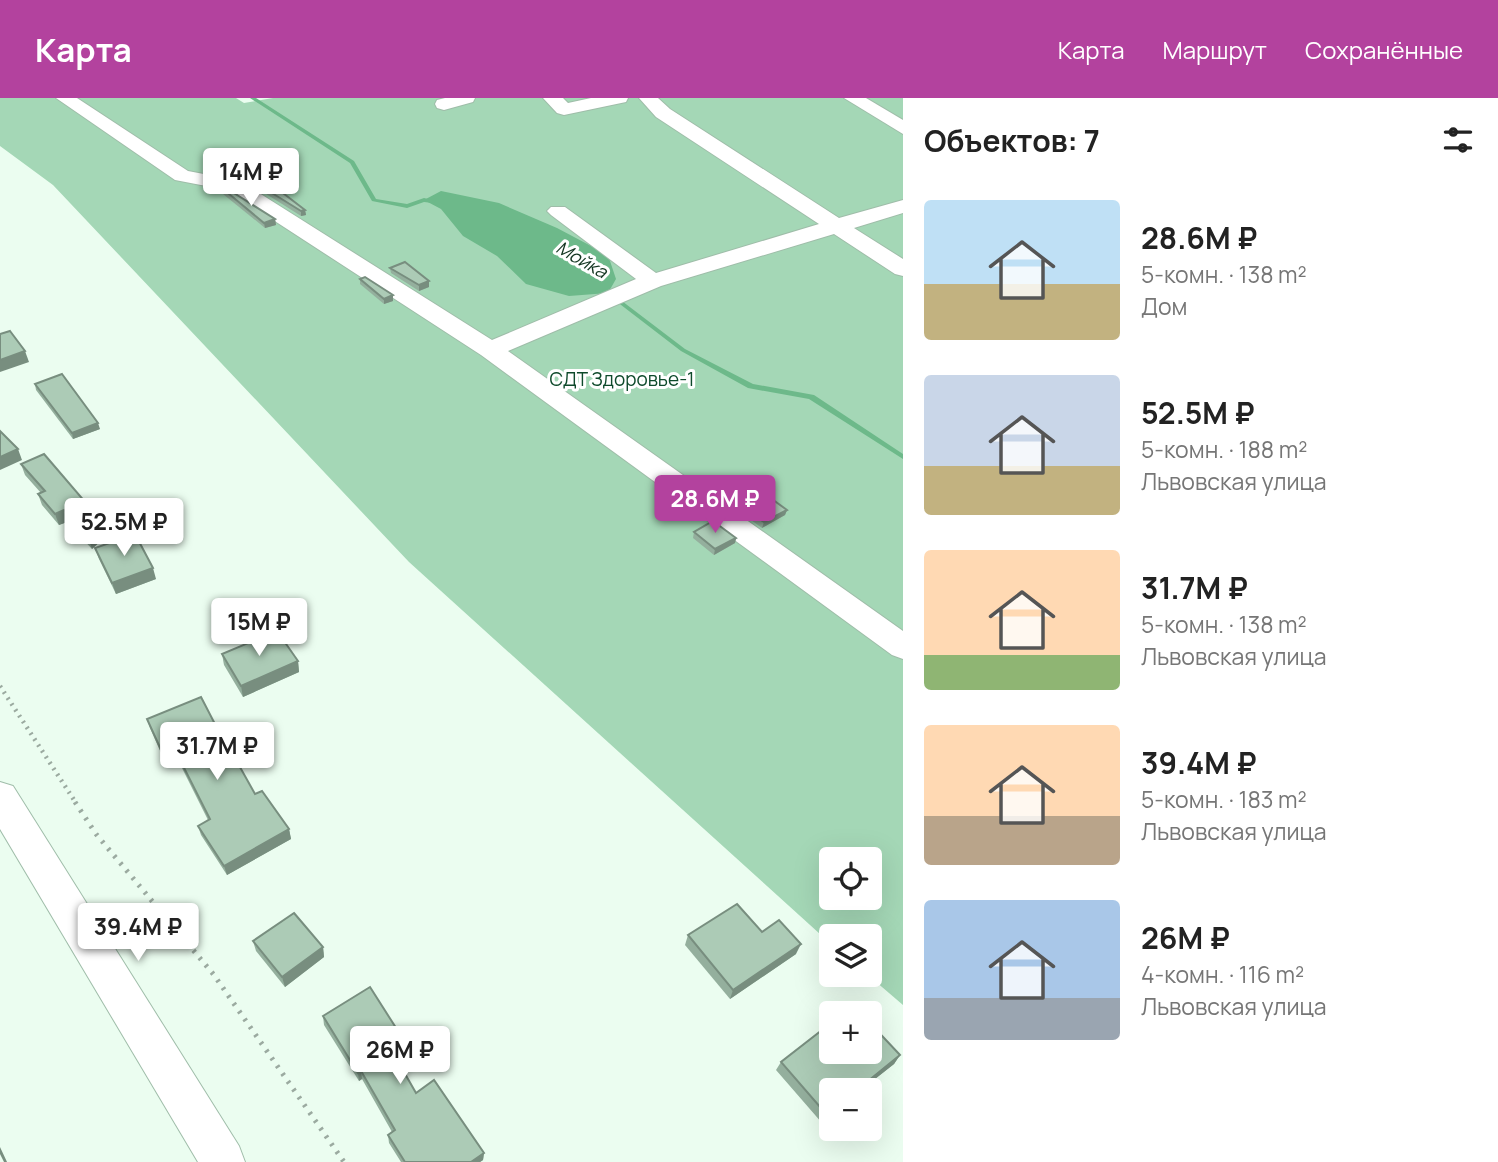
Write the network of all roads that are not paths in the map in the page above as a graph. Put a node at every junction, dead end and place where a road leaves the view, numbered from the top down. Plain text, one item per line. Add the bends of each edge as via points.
1 (65, 98) edge
2 (466, 98) edge
3 (552, 98) edge
4 (619, 98) edge
5 (648, 98) edge
6 (853, 98) edge
7 (444, 104) dead end
8 (903, 128) edge
9 (903, 206) edge
10 (558, 211) dead end
11 (837, 226) junction
12 (903, 269) edge
13 (653, 281) junction
14 (491, 350) junction
15 (903, 648) edge
16 (0, 797) edge
17 (223, 1162) edge

1 - 14 street via 182,176 233,185
2 - 7 street
3 - 4 street via 564,109
5 - 11 street via 663,113
6 - 8 street
9 - 11 street
10 - 13 street
11 - 12 street
11 - 13 street
13 - 14 street
14 - 15 street
16 - 17 street

